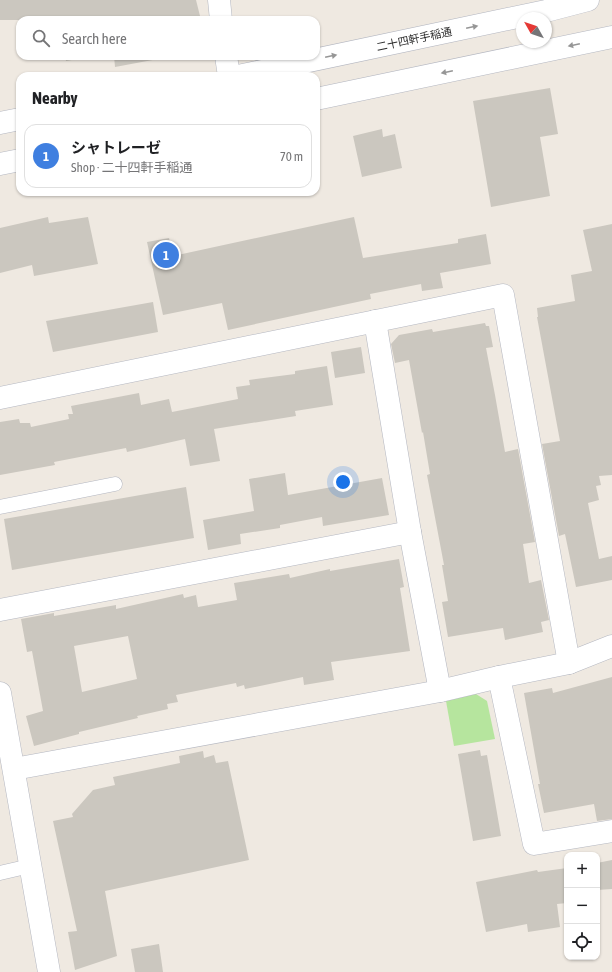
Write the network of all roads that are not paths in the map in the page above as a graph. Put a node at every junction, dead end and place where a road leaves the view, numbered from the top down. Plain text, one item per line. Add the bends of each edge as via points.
1 (219, 0) edge
2 (588, 0) edge
3 (545, 5) edge
4 (221, 16) edge
5 (612, 37) edge
6 (320, 57) edge
7 (227, 60) edge
8 (307, 60) edge
9 (228, 72) edge
10 (255, 72) edge
11 (320, 98) edge
12 (16, 120) edge
13 (0, 123) edge
14 (16, 161) edge
15 (0, 164) edge
16 (375, 321) junction
17 (0, 398) edge
18 (115, 484) dead end
19 (0, 507) edge
20 (410, 532) junction
21 (0, 610) edge
22 (612, 646) edge
23 (569, 663) junction
24 (499, 678) junction
25 (440, 691) junction
26 (1, 701) edge
27 (14, 769) junction
28 (612, 831) edge
29 (30, 866) junction
30 (0, 873) edge
31 (49, 972) edge

1 - 4 street
2 - 3 street, 二十四軒手稲通
6 -> 3 street, 二十四軒手稲通
5 -> 11 street
7 - 9 street
10 -> 8 street, 二十四軒手稲通
12 - 13 street
14 - 15 street
16 - 17 street
16 - 20 street
16 - 23 street via 503,295
18 - 19 lane
20 - 21 street
20 - 25 street
22 - 23 street
23 - 24 street
24 - 25 street
24 - 28 street via 534,844
25 - 27 street
26 - 27 street
27 - 29 street
29 - 30 lane
29 - 31 street

